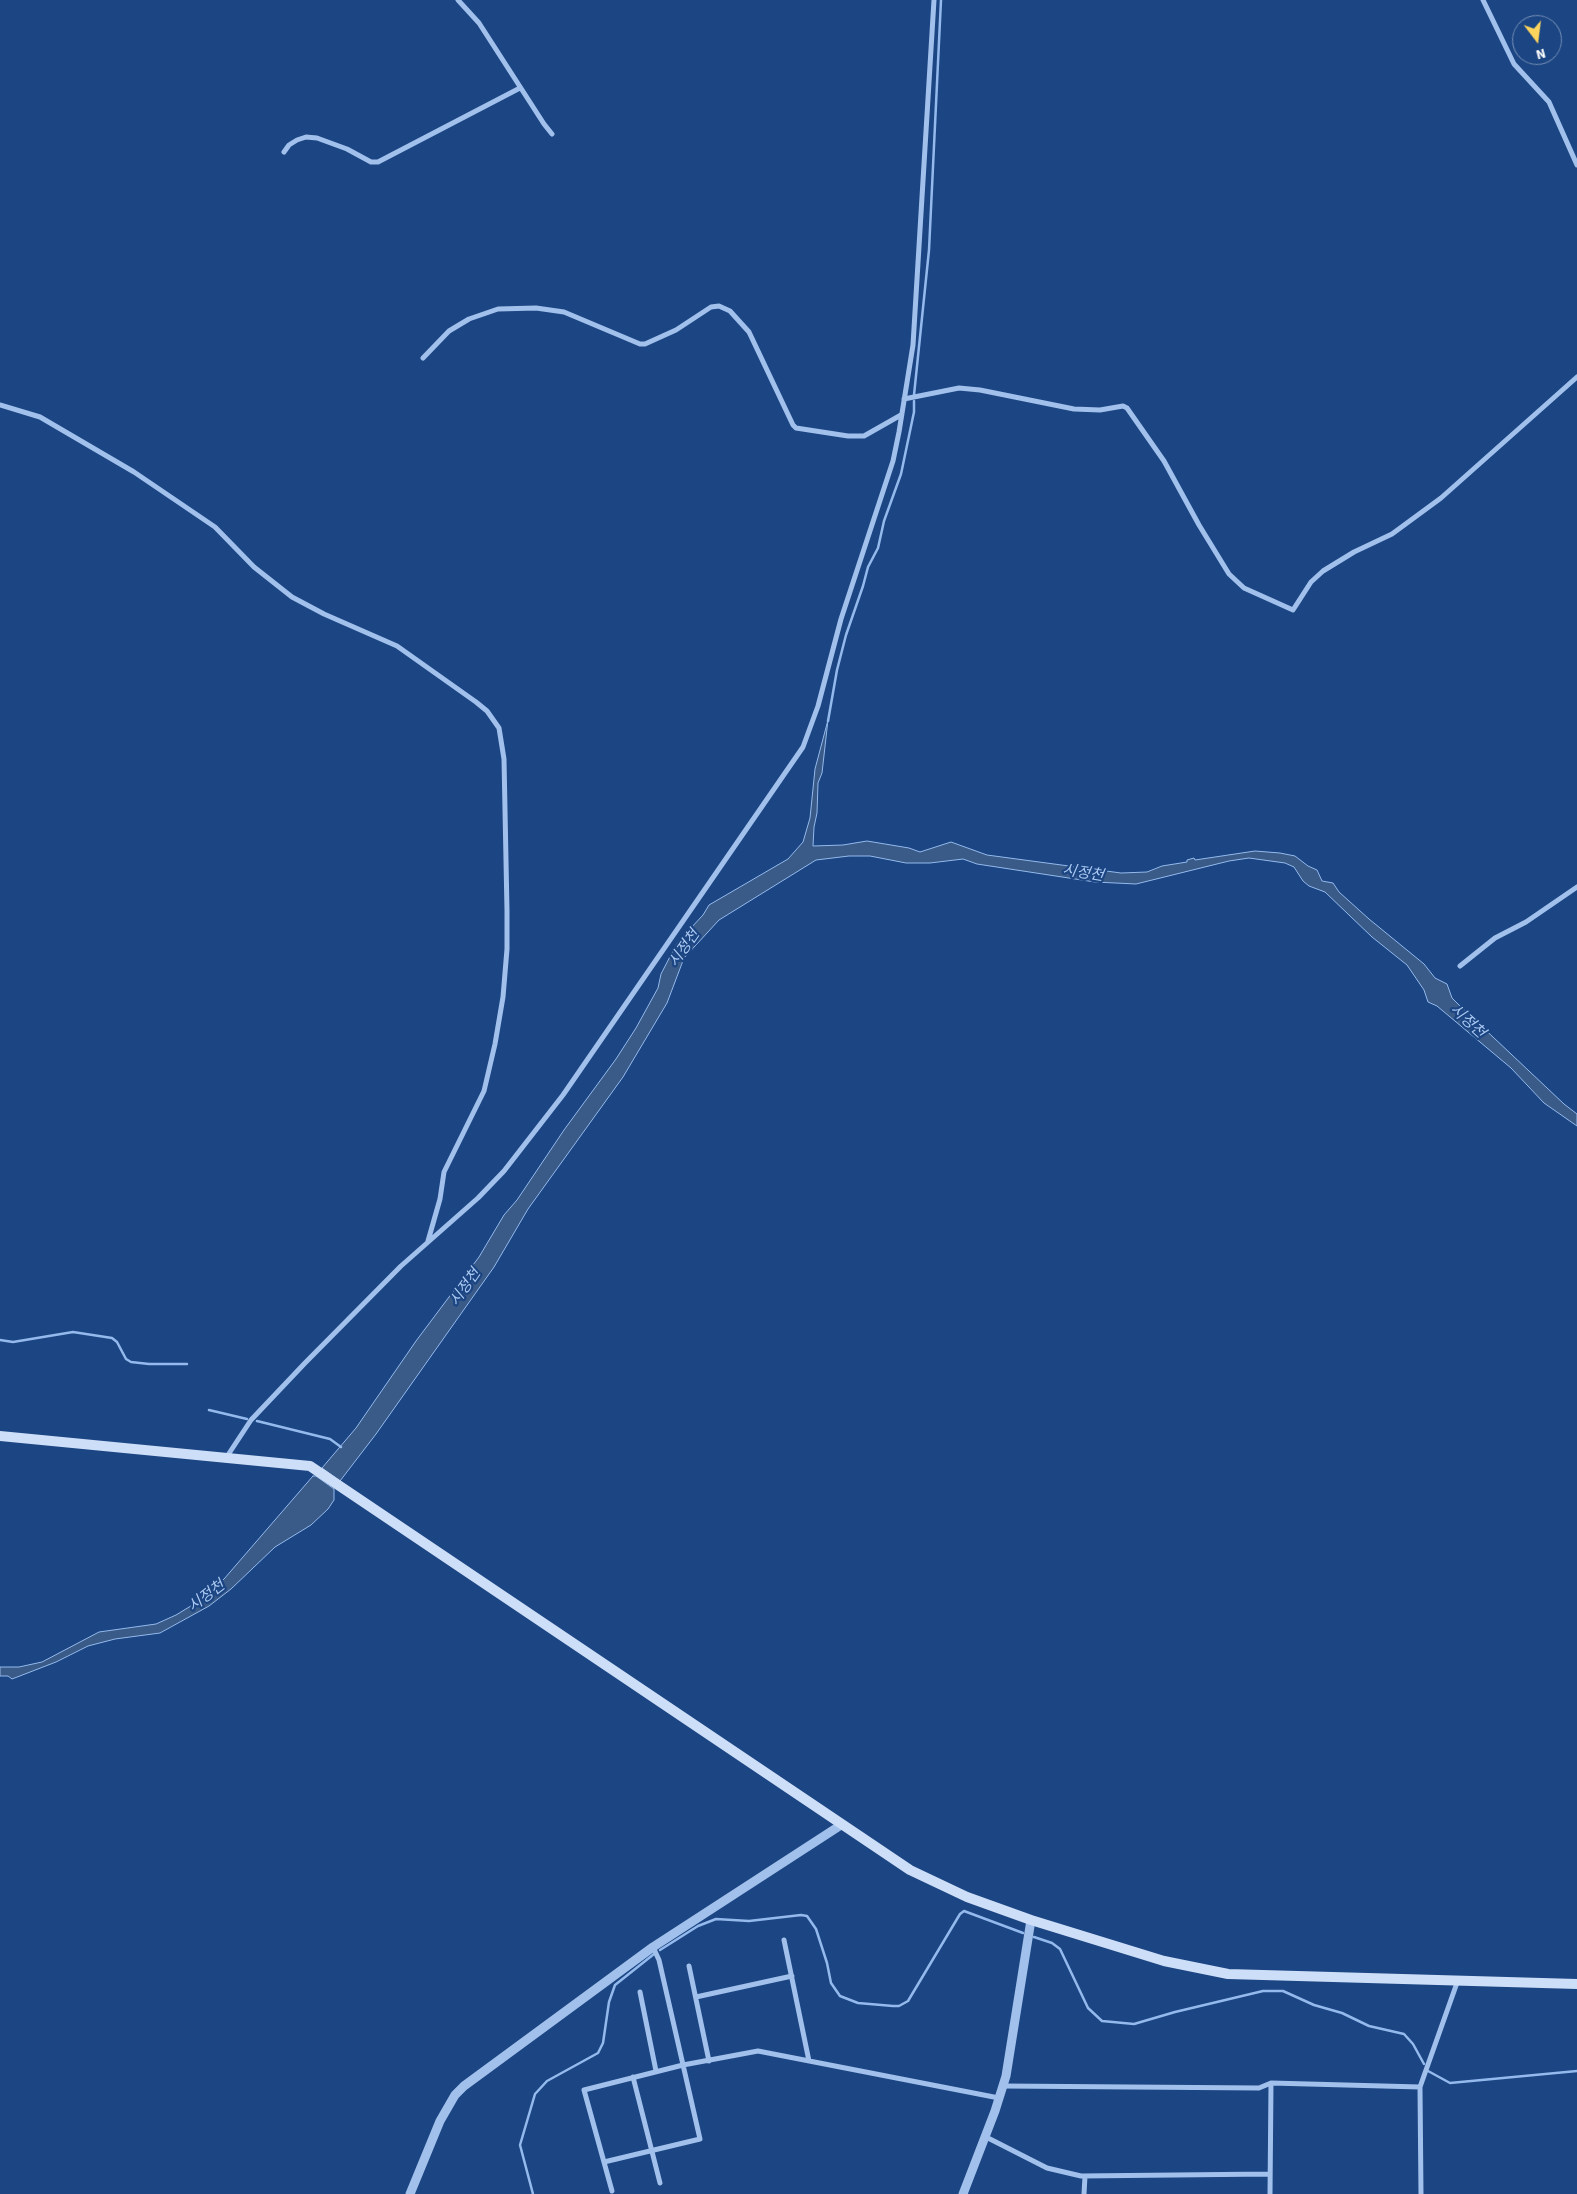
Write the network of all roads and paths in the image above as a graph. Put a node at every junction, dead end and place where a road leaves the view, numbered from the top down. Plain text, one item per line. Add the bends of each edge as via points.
1 (458, 0) edge
2 (934, 0) edge
3 (1483, 0) edge
4 (520, 88) junction
5 (552, 134) dead end
6 (284, 152) dead end
7 (1577, 165) edge
8 (422, 358) dead end
9 (1577, 376) edge
10 (904, 400) junction
11 (0, 405) edge
12 (900, 415) junction
13 (1577, 887) edge
14 (1460, 966) dead end
15 (428, 1241) junction
16 (0, 1436) edge
17 (226, 1458) junction
18 (841, 1825) junction
19 (1031, 1920) junction
20 (784, 1940) dead end
21 (653, 1947) junction
22 (689, 1966) dead end
23 (792, 1976) junction
24 (1458, 1979) junction
25 (1577, 1984) edge
26 (640, 1992) dead end
27 (696, 1997) junction
28 (709, 2061) junction
29 (810, 2062) junction
30 (683, 2065) junction
31 (656, 2071) junction
32 (634, 2077) junction
33 (1271, 2084) junction
34 (1003, 2086) junction
35 (1420, 2087) junction
36 (999, 2098) junction
37 (986, 2137) junction
38 (652, 2150) junction
39 (604, 2162) junction
40 (1269, 2174) junction
41 (1085, 2176) junction
42 (660, 2183) dead end
43 (612, 2191) dead end
44 (410, 2194) edge
45 (963, 2194) edge
46 (1084, 2194) edge
47 (1270, 2194) edge
48 (1421, 2194) edge

1 - 4 street via 479,23
2 - 10 street via 916,307
3 - 7 street via 1514,64 1549,102
4 - 5 street
4 - 6 street via 378,162 371,162 317,138 297,140
8 - 12 street via 449,331 469,319 498,309 536,308 564,312 645,344 676,330 704,310 718,306 730,311 749,332 796,428 864,436
9 - 10 street via 1441,498 1392,534 1322,571 1293,610 1250,592 1229,574 1164,461 1127,408 1074,409 960,388
10 - 12 street
11 - 15 street via 40,417 134,472 215,527 254,567 292,597 397,646 476,702 499,728 504,759 507,911 502,1004 484,1091 444,1172
12 - 15 street via 893,461 803,747 545,1120 492,1184
13 - 14 street via 1526,922 1495,938
15 - 17 street via 251,1420
16 - 17 main road
17 - 18 main road via 304,1465 316,1469
18 - 19 main road via 926,1879
18 - 21 street
19 - 24 main road via 1164,1962 1211,1972
19 - 34 street
20 - 23 street
21 - 30 street via 659,1960
21 - 44 street via 455,2095
22 - 27 street
23 - 27 street
23 - 29 street
24 - 25 main road
24 - 35 street
26 - 31 street
27 - 28 street
28 - 29 street via 758,2051
28 - 30 street
29 - 36 street
30 - 31 street
30 - 38 street via 700,2138
31 - 32 street
32 - 38 street
32 - 39 street via 584,2090
33 - 34 street via 1259,2088
33 - 35 street
33 - 40 street
34 - 36 street
35 - 48 street
36 - 37 street
37 - 41 street via 1047,2168
37 - 45 street
38 - 39 street
38 - 42 street
39 - 43 street
40 - 41 street
40 - 47 street
41 - 46 street

